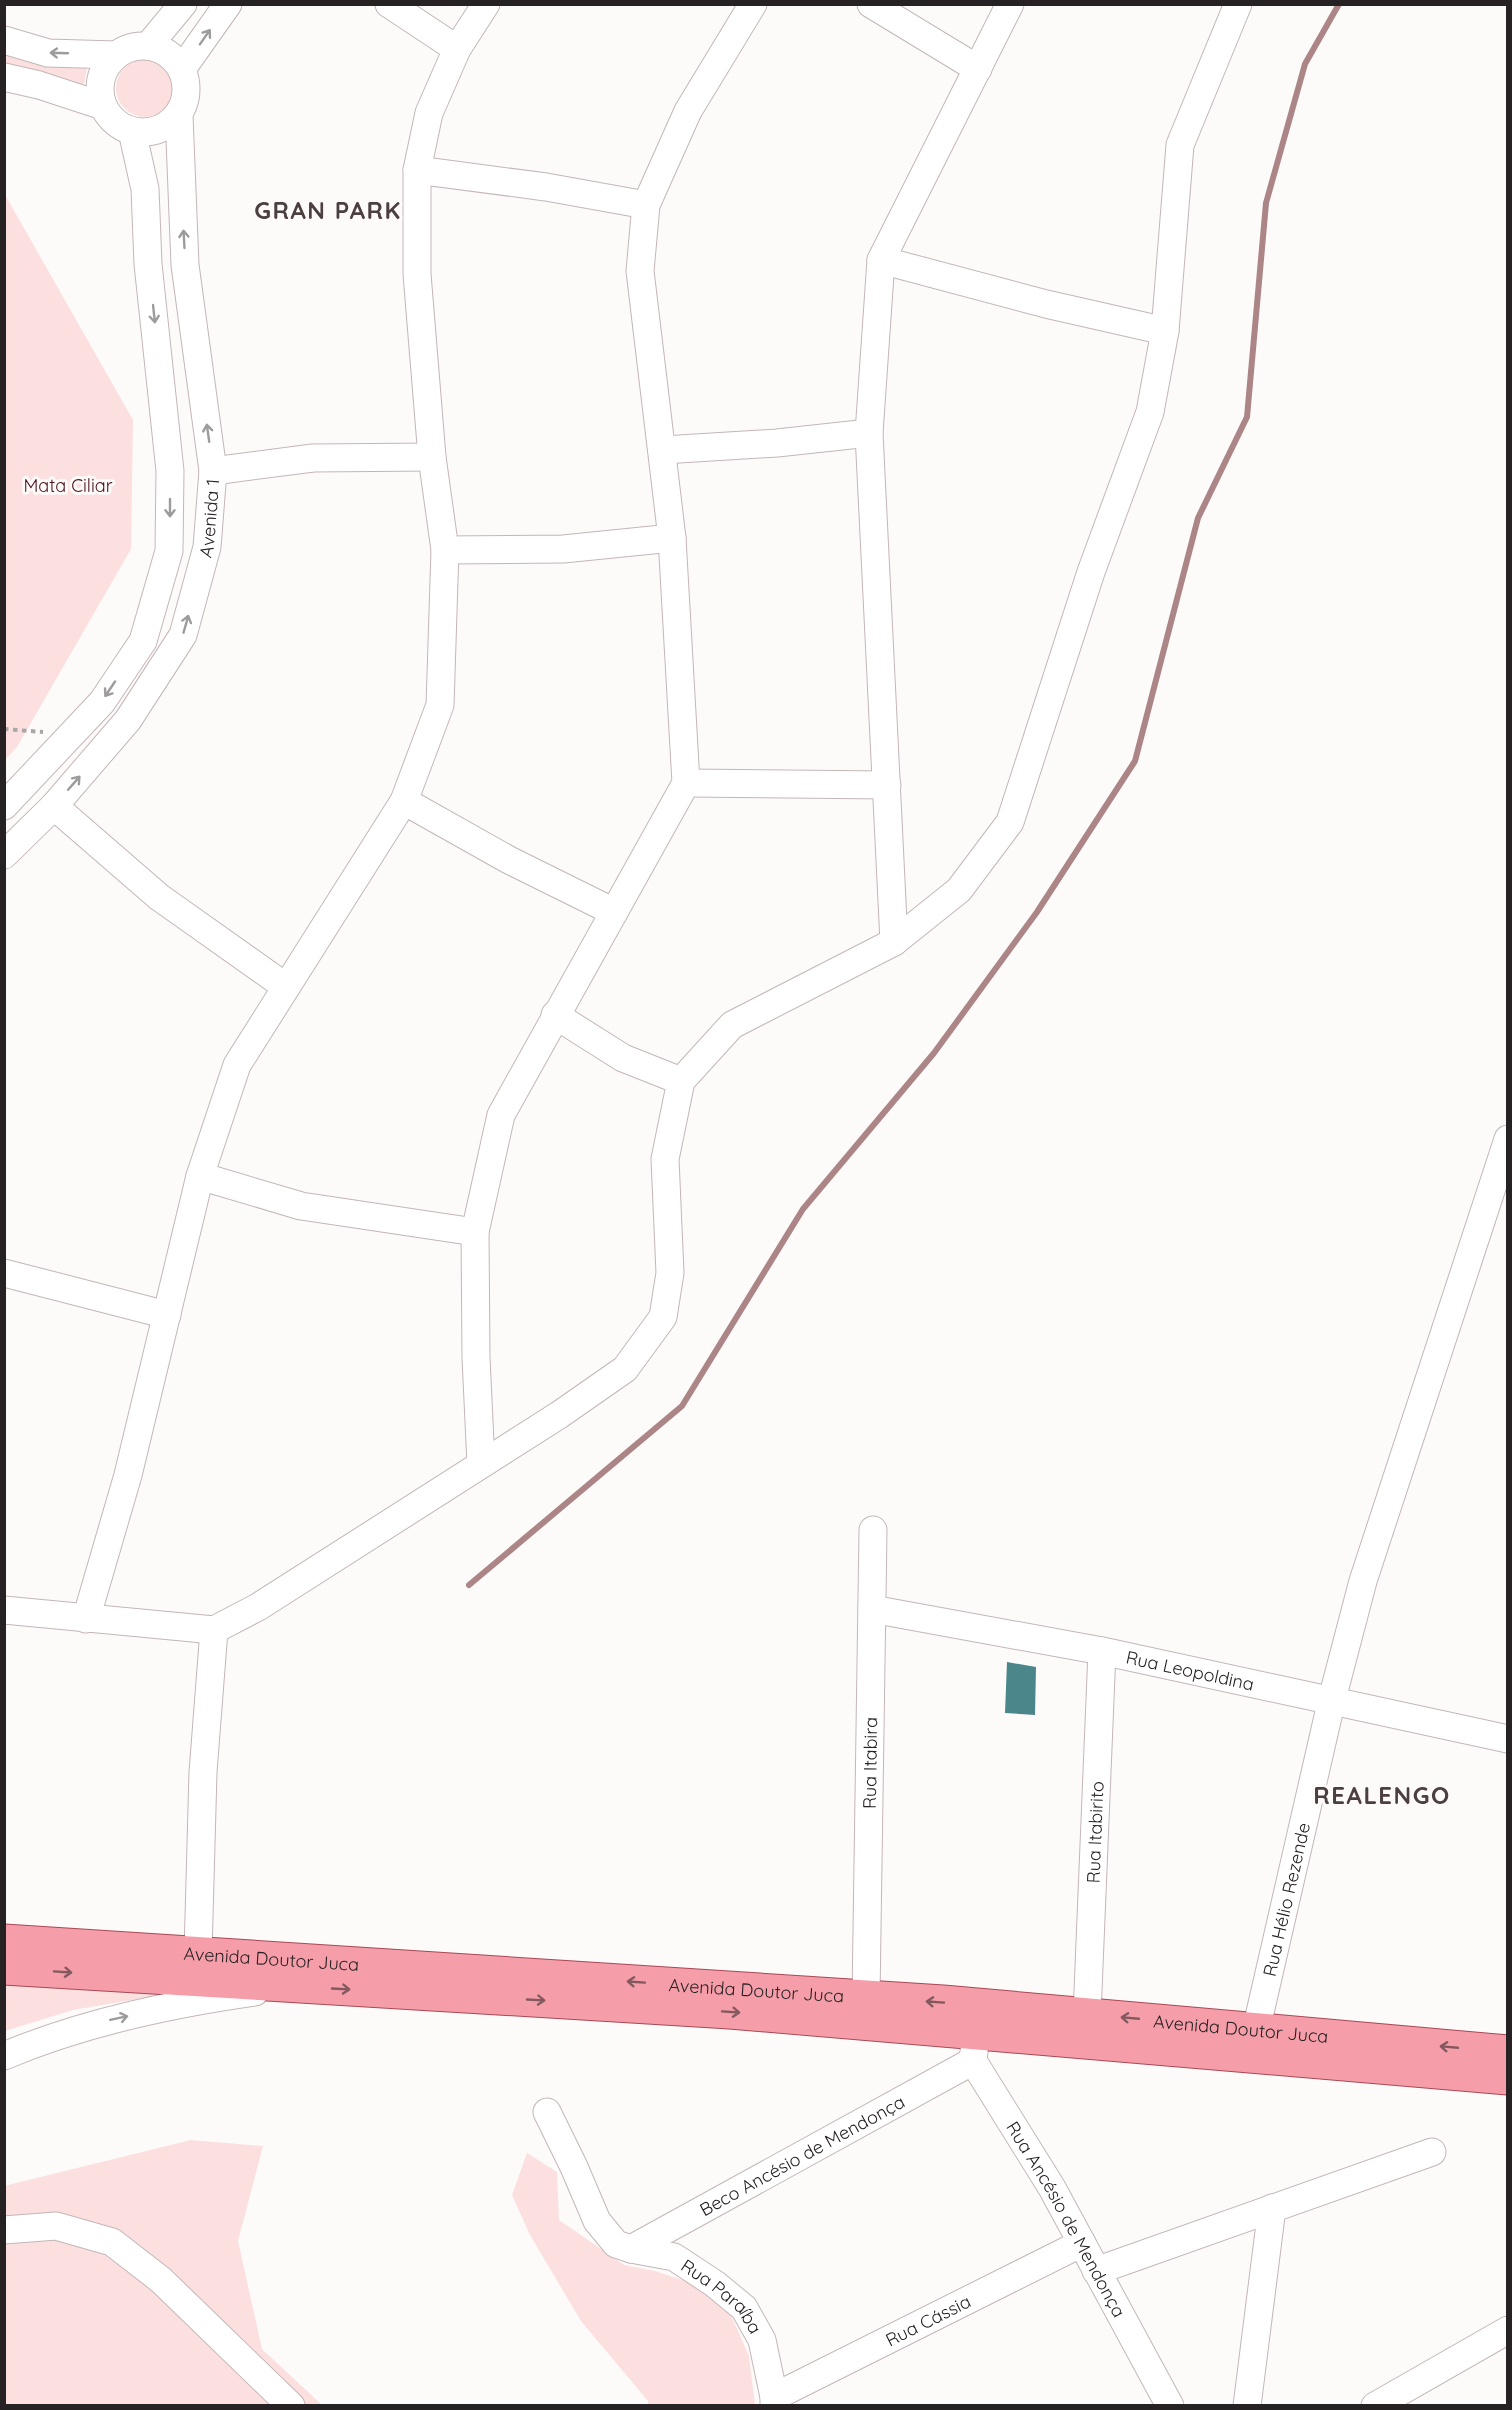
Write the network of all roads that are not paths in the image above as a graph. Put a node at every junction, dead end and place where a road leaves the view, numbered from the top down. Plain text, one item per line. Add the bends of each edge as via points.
1 (183, 4) edge
2 (228, 4) edge
3 (389, 4) edge
4 (486, 4) edge
5 (753, 4) edge
6 (871, 4) edge
7 (1010, 4) edge
8 (1238, 4) edge
9 (4, 40) edge
10 (149, 45) junction
11 (457, 49) junction
12 (116, 55) junction
13 (182, 69) junction
14 (978, 69) junction
15 (4, 77) edge
16 (103, 106) junction
17 (179, 115) junction
18 (132, 131) junction
19 (417, 170) junction
20 (646, 205) junction
21 (881, 260) junction
22 (1165, 332) junction
23 (869, 433) junction
24 (663, 450) junction
25 (432, 458) junction
26 (213, 471) junction
27 (672, 538) junction
28 (445, 550) junction
29 (686, 783) junction
30 (887, 785) junction
31 (404, 801) junction
32 (4, 806) edge
33 (54, 806) junction
34 (4, 855) edge
35 (614, 912) junction
36 (894, 942) junction
37 (286, 987) junction
38 (555, 1015) junction
39 (681, 1081) junction
40 (1508, 1138) edge
41 (200, 1176) junction
42 (474, 1232) junction
43 (4, 1273) edge
44 (167, 1315) junction
45 (481, 1464) junction
46 (873, 1530) dead end
47 (872, 1609) junction
48 (4, 1610) edge
49 (86, 1619) junction
50 (214, 1630) junction
51 (1102, 1651) junction
52 (1332, 1699) junction
53 (1508, 1739) edge
54 (4, 1941) edge
55 (198, 1953) junction
56 (4, 1968) edge
57 (292, 1986) junction
58 (866, 1997) junction
59 (1087, 2015) junction
60 (1256, 2030) junction
61 (976, 2033) junction
62 (1508, 2052) edge
63 (4, 2056) edge
64 (1508, 2078) edge
65 (547, 2112) dead end
66 (1432, 2152) dead end
67 (1272, 2208) junction
68 (4, 2230) edge
69 (1082, 2243) junction
70 (631, 2249) junction
71 (1096, 2271) junction
72 (1508, 2330) edge
73 (774, 2401) edge
74 (291, 2406) edge
75 (1170, 2406) edge
76 (1247, 2406) edge
77 (1375, 2406) edge

1 - 10 street
13 -> 2 street
3 - 11 street
4 - 11 street
5 - 20 street via 688,111
6 - 14 street
7 - 14 street
8 - 22 street via 1180,145
12 -> 9 street via 48,53
10 - 12 street via 132,47
10 - 13 street via 168,54
11 - 19 street via 429,113
12 - 16 street via 101,78
13 - 17 street via 187,84 186,100
14 - 21 street
15 - 16 street
16 - 18 street via 120,126
17 - 18 street via 158,130
26 -> 17 street, Avenida 1 via 186,265
18 -> 32 street, Avenida 1 via 145,189 148,264 170,471 169,551 143,641 102,702
19 - 20 street
19 - 25 street via 417,274
20 - 24 street via 640,271
21 - 22 street
21 - 23 street
22 - 36 street via 1150,412 1091,572 1010,822 959,890
23 - 24 street
23 - 30 street
24 - 27 street
25 - 26 street via 313,458
25 - 28 street
33 -> 26 street, Avenida 1 via 128,720 183,635 207,547
27 - 28 street via 564,549
27 - 29 street
28 - 31 street via 440,705
29 - 30 street
29 - 35 street
30 - 36 street
31 - 35 street via 509,860
31 - 37 street
33 - 34 street, Avenida 1
33 - 37 street via 159,897
35 - 38 street
36 - 39 street via 732,1025
37 - 41 street via 237,1065
38 - 39 street via 623,1058
38 - 42 street via 501,1115
39 - 45 street via 665,1159 670,1274 663,1317 625,1369
40 - 52 street, Rua Hélio Rezende via 1364,1581
41 - 42 street via 302,1206
41 - 44 street
42 - 45 street
43 - 44 street
44 - 49 street via 128,1475
45 - 50 street via 258,1607
46 - 47 street, Rua Itabira
47 - 51 street, Rua Leopoldina
47 - 58 street, Rua Itabira
48 - 49 street
49 - 50 street
50 - 55 street via 203,1772
51 - 52 street, Rua Leopoldina
51 - 59 street, Rua Itabirito
52 - 53 street, Rua Leopoldina
52 - 60 street, Rua Hélio Rezende
54 - 55 main road, Avenida Doutor Juca
58 -> 55 main road, Avenida Doutor Juca
56 -> 57 main road, Avenida Doutor Juca
57 -> 61 main road, Avenida Doutor Juca via 730,2012
63 -> 57 street via 107,2020
61 -> 58 main road, Avenida Doutor Juca
60 -> 59 main road, Avenida Doutor Juca
59 - 61 main road, Avenida Doutor Juca
62 -> 60 main road, Avenida Doutor Juca
61 - 64 main road, Avenida Doutor Juca
61 - 69 street, Rua Ancésio de Mendonça
61 - 70 street, Beco Ancésio de Mendonça
65 - 70 street, Rua Paraíba via 597,2221 616,2244
66 - 67 street
67 - 71 street
67 - 76 street
68 - 74 street via 56,2226 112,2242 161,2280
69 - 71 street, Rua Ancésio de Mendonça
69 - 73 street, Rua Cássia
70 - 73 street, Rua Paraíba via 674,2257 744,2308 762,2340
71 - 75 street, Rua Ancésio de Mendonça
72 - 77 street

